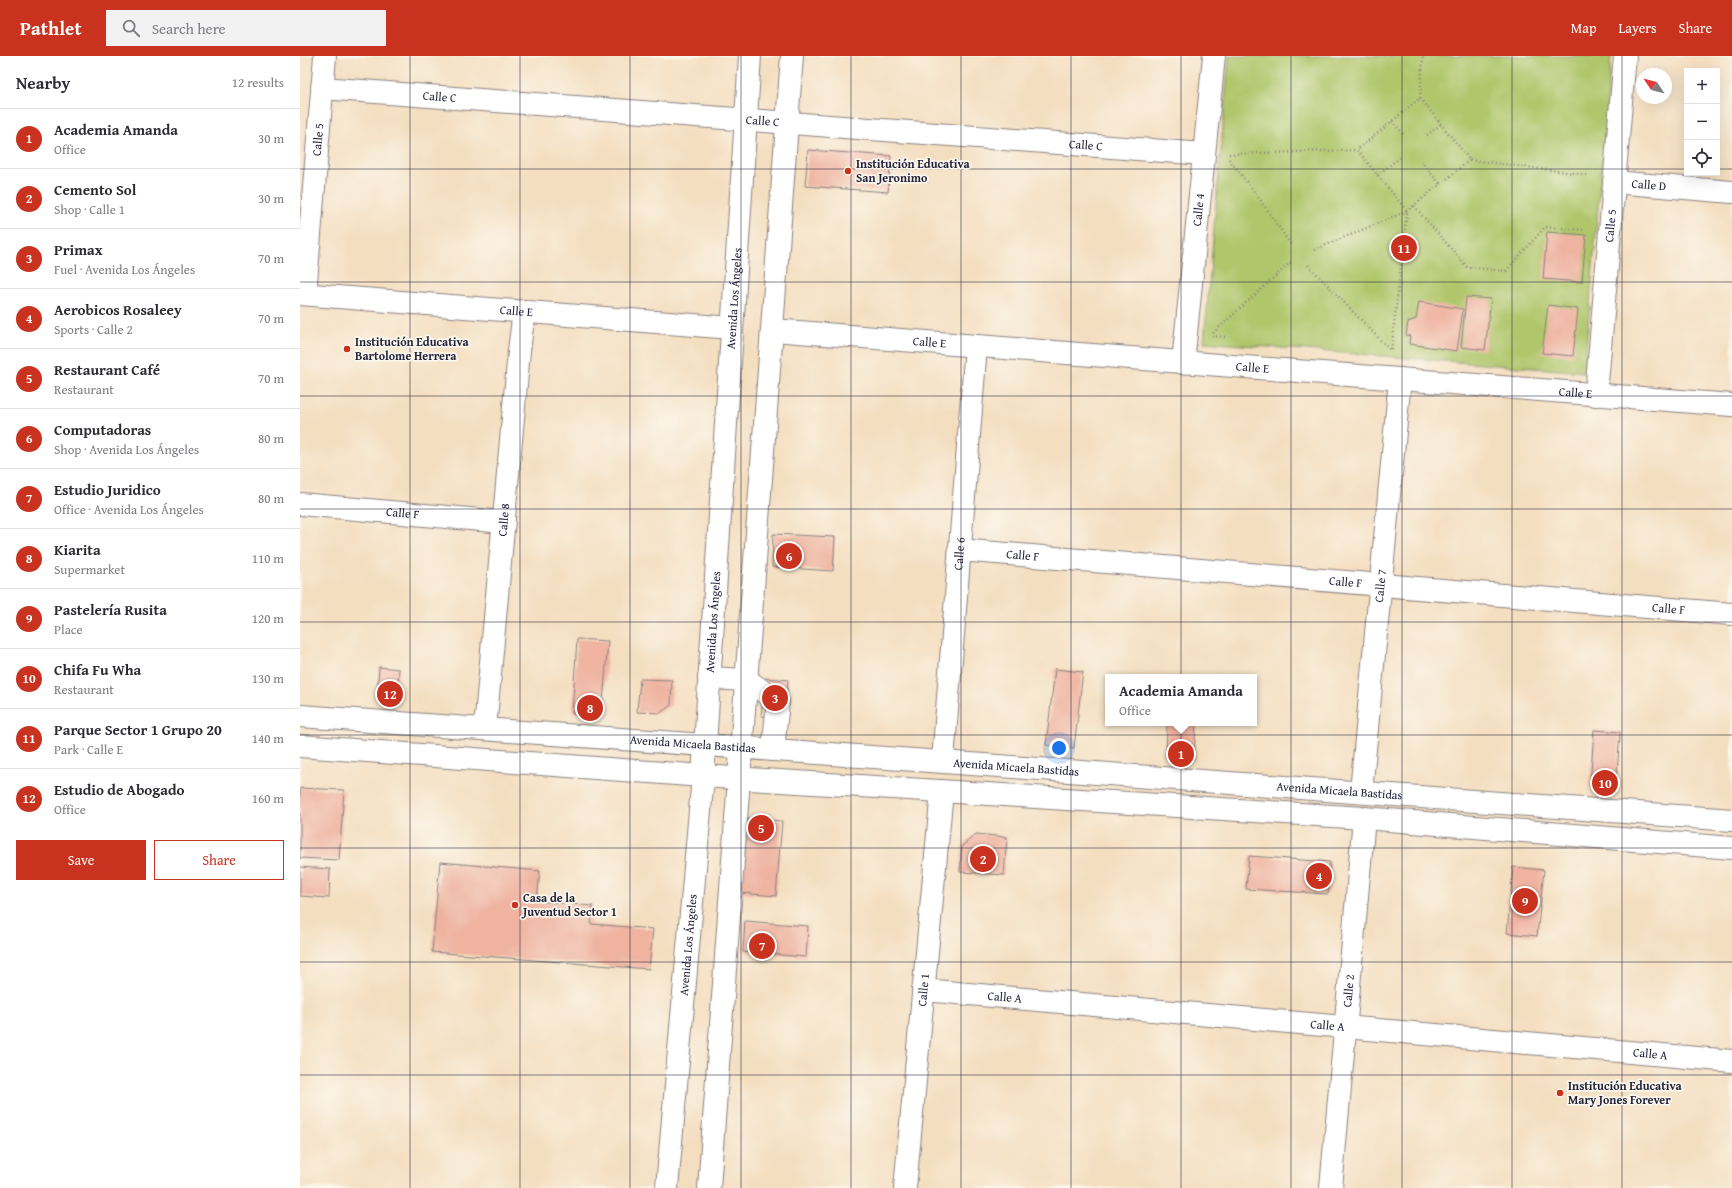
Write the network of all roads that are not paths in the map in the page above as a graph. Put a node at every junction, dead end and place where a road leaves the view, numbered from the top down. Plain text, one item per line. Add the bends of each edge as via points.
1 (325, 56) edge
2 (750, 56) edge
3 (792, 56) edge
4 (1214, 56) edge
5 (1625, 56) edge
6 (322, 88) junction
7 (745, 120) junction
8 (787, 123) junction
9 (1204, 154) junction
10 (1614, 180) junction
11 (1732, 192) edge
12 (303, 294) edge
13 (524, 311) junction
14 (732, 328) junction
15 (772, 330) junction
16 (976, 346) junction
17 (1183, 363) junction
18 (1400, 379) junction
19 (1596, 395) junction
20 (1732, 406) edge
21 (300, 504) edge
22 (504, 522) junction
23 (959, 550) junction
24 (1381, 586) junction
25 (1732, 614) edge
26 (709, 678) junction
27 (747, 680) junction
28 (300, 716) edge
29 (485, 729) junction
30 (300, 746) edge
31 (705, 746) junction
32 (743, 748) junction
33 (774, 750) junction
34 (943, 760) junction
35 (703, 776) junction
36 (739, 778) junction
37 (942, 792) junction
38 (1361, 792) junction
39 (1364, 818) junction
40 (1732, 820) edge
41 (1732, 848) edge
42 (923, 990) junction
43 (1345, 1028) junction
44 (1732, 1061) edge
45 (667, 1188) edge
46 (709, 1188) edge
47 (905, 1188) edge
48 (1331, 1188) edge

1 - 6 street, Calle 5
2 - 7 street, Avenida Los Ángeles
3 - 8 street
4 - 9 street, Calle 4
5 - 10 street, Calle 5
6 - 7 street, Calle C
6 - 12 street, Calle 5
7 - 8 street, Calle C
7 - 14 street, Avenida Los Ángeles
8 - 9 street, Calle C
8 - 15 street
9 - 17 street, Calle 4
10 - 11 street, Calle D
10 - 19 street, Calle 5
12 - 13 street, Calle E
13 - 14 street, Calle E
13 - 22 street, Calle 8
14 - 26 street, Avenida Los Ángeles
15 - 16 street, Calle E
15 - 27 street
16 - 17 street, Calle E
16 - 23 street, Calle 6
17 - 18 street, Calle E
18 - 19 street, Calle E
18 - 24 street, Calle 7
19 - 20 street, Calle E
21 - 22 street, Calle F
22 - 29 street, Calle 8
23 - 24 street, Calle F
23 - 34 street, Calle 6
24 - 25 street, Calle F
24 - 38 street, Calle 7
26 - 27 street
26 - 31 street, Avenida Los Ángeles
27 - 32 street
27 - 33 street via 778,702
28 - 29 street, Avenida Micaela Bastidas
29 - 31 street, Avenida Micaela Bastidas
30 - 35 street
31 - 32 street, Avenida Micaela Bastidas
31 - 35 street, Avenida Los Ángeles
32 - 33 street, Avenida Micaela Bastidas
32 - 36 street
33 - 34 street, Avenida Micaela Bastidas
34 - 38 street, Avenida Micaela Bastidas
35 - 36 street
35 - 45 street, Avenida Los Ángeles
36 - 37 street
36 - 46 street
37 - 39 street
37 - 42 street, Calle 1
38 - 40 street, Avenida Micaela Bastidas
39 - 41 street
39 - 43 street, Calle 2
42 - 43 street, Calle A
42 - 47 street, Calle 1
43 - 44 street, Calle A
43 - 48 street, Calle 2

